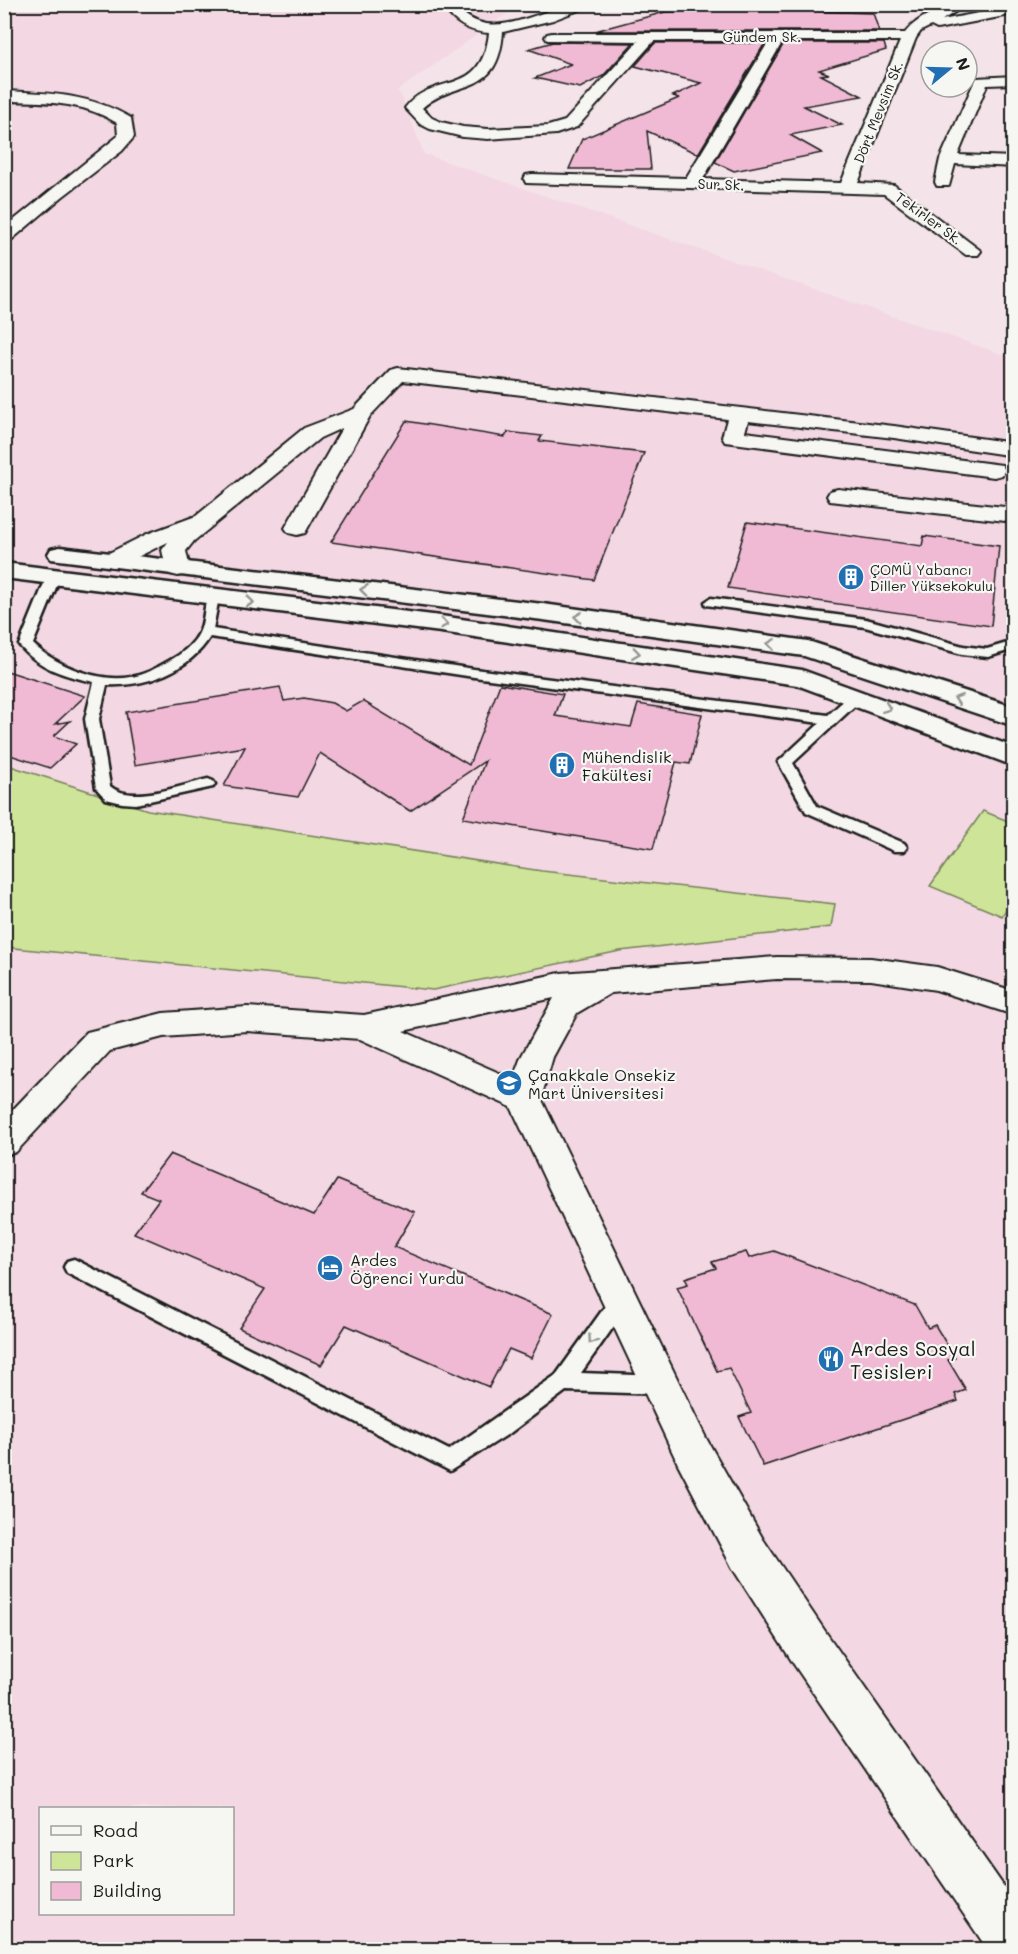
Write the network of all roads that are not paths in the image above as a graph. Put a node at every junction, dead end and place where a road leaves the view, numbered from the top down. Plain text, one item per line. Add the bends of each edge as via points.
1 (462, 4) edge
2 (589, 4) edge
3 (905, 4) edge
4 (961, 5) edge
5 (1009, 13) edge
6 (944, 14) junction
7 (496, 28) junction
8 (912, 32) junction
9 (779, 36) junction
10 (552, 37) dead end
11 (650, 37) junction
12 (1014, 80) edge
13 (4, 98) edge
14 (948, 159) junction
15 (1014, 162) edge
16 (532, 179) dead end
17 (943, 182) dead end
18 (691, 184) junction
19 (848, 186) junction
20 (4, 232) edge
21 (4, 237) edge
22 (972, 251) dead end
23 (361, 413) junction
24 (739, 414) junction
25 (1014, 450) edge
26 (994, 470) dead end
27 (838, 496) dead end
28 (1014, 516) edge
29 (203, 520) junction
30 (297, 528) dead end
31 (4, 547) edge
32 (113, 560) junction
33 (4, 570) edge
34 (53, 576) junction
35 (176, 580) junction
36 (94, 581) junction
37 (213, 597) junction
38 (711, 602) dead end
39 (206, 632) junction
40 (1014, 645) edge
41 (101, 680) junction
42 (856, 697) junction
43 (1014, 717) edge
44 (832, 720) junction
45 (1014, 757) edge
46 (208, 784) dead end
47 (899, 847) dead end
48 (607, 980) junction
49 (1014, 1004) edge
50 (364, 1027) junction
51 (524, 1098) junction
52 (4, 1142) edge
53 (74, 1267) dead end
54 (621, 1299) junction
55 (563, 1382) junction
56 (662, 1384) junction
57 (1014, 1944) edge

1 - 7 street via 456,14 468,23 476,28
2 - 7 street
3 - 6 lane
4 - 5 street
4 - 6 street, Gündem Sk.
5 - 8 street
6 - 8 street, Gündem Sk.
7 - 11 street via 488,67 480,76 422,98 413,108 426,121 488,134 550,130 571,124
8 - 9 street, Gündem Sk.
8 - 19 street, Dört Mevsim Sk.
9 - 11 street, Gündem Sk.
9 - 18 street, Sur Sk.
10 - 11 street, Gündem Sk.
12 - 14 street via 981,81
13 - 20 street via 89,104 120,121 121,137
13 - 21 street via 93,103 125,121 126,137
14 - 15 street
14 - 17 street
16 - 18 street
18 - 19 street, Sur Sk.
19 - 22 street, Tekirler Sk. via 888,189
23 - 24 street via 398,374
23 - 29 street via 312,433
23 - 30 street
24 - 25 street
24 - 26 street via 733,437
27 - 28 street
29 - 32 street via 155,538
29 - 35 street via 174,550
31 - 32 street
32 - 35 street
32 - 36 street
33 - 34 street
34 - 36 street
34 - 41 lane via 26,645 43,661
35 - 36 street
35 - 37 street
43 -> 35 street via 808,650 531,610 226,573
37 - 39 lane
37 -> 42 street via 441,624 802,678
38 - 40 lane via 866,623 962,650 988,653
39 - 41 lane via 198,645 179,661 154,675 129,682
39 - 44 lane via 474,673
41 - 46 lane via 92,719 106,792 117,799 131,800
42 - 44 lane
42 -> 45 street
44 - 47 lane via 785,762 811,809
48 - 49 street via 777,968 871,969 937,979
48 - 50 street via 503,996
48 - 51 street via 566,1005 537,1057
50 - 51 street
50 - 52 street via 247,1019 163,1025 99,1041
51 - 54 street
53 - 55 lane via 450,1461
54 -> 55 lane
54 - 56 street
55 - 56 lane
56 - 57 street via 692,1451 748,1554

